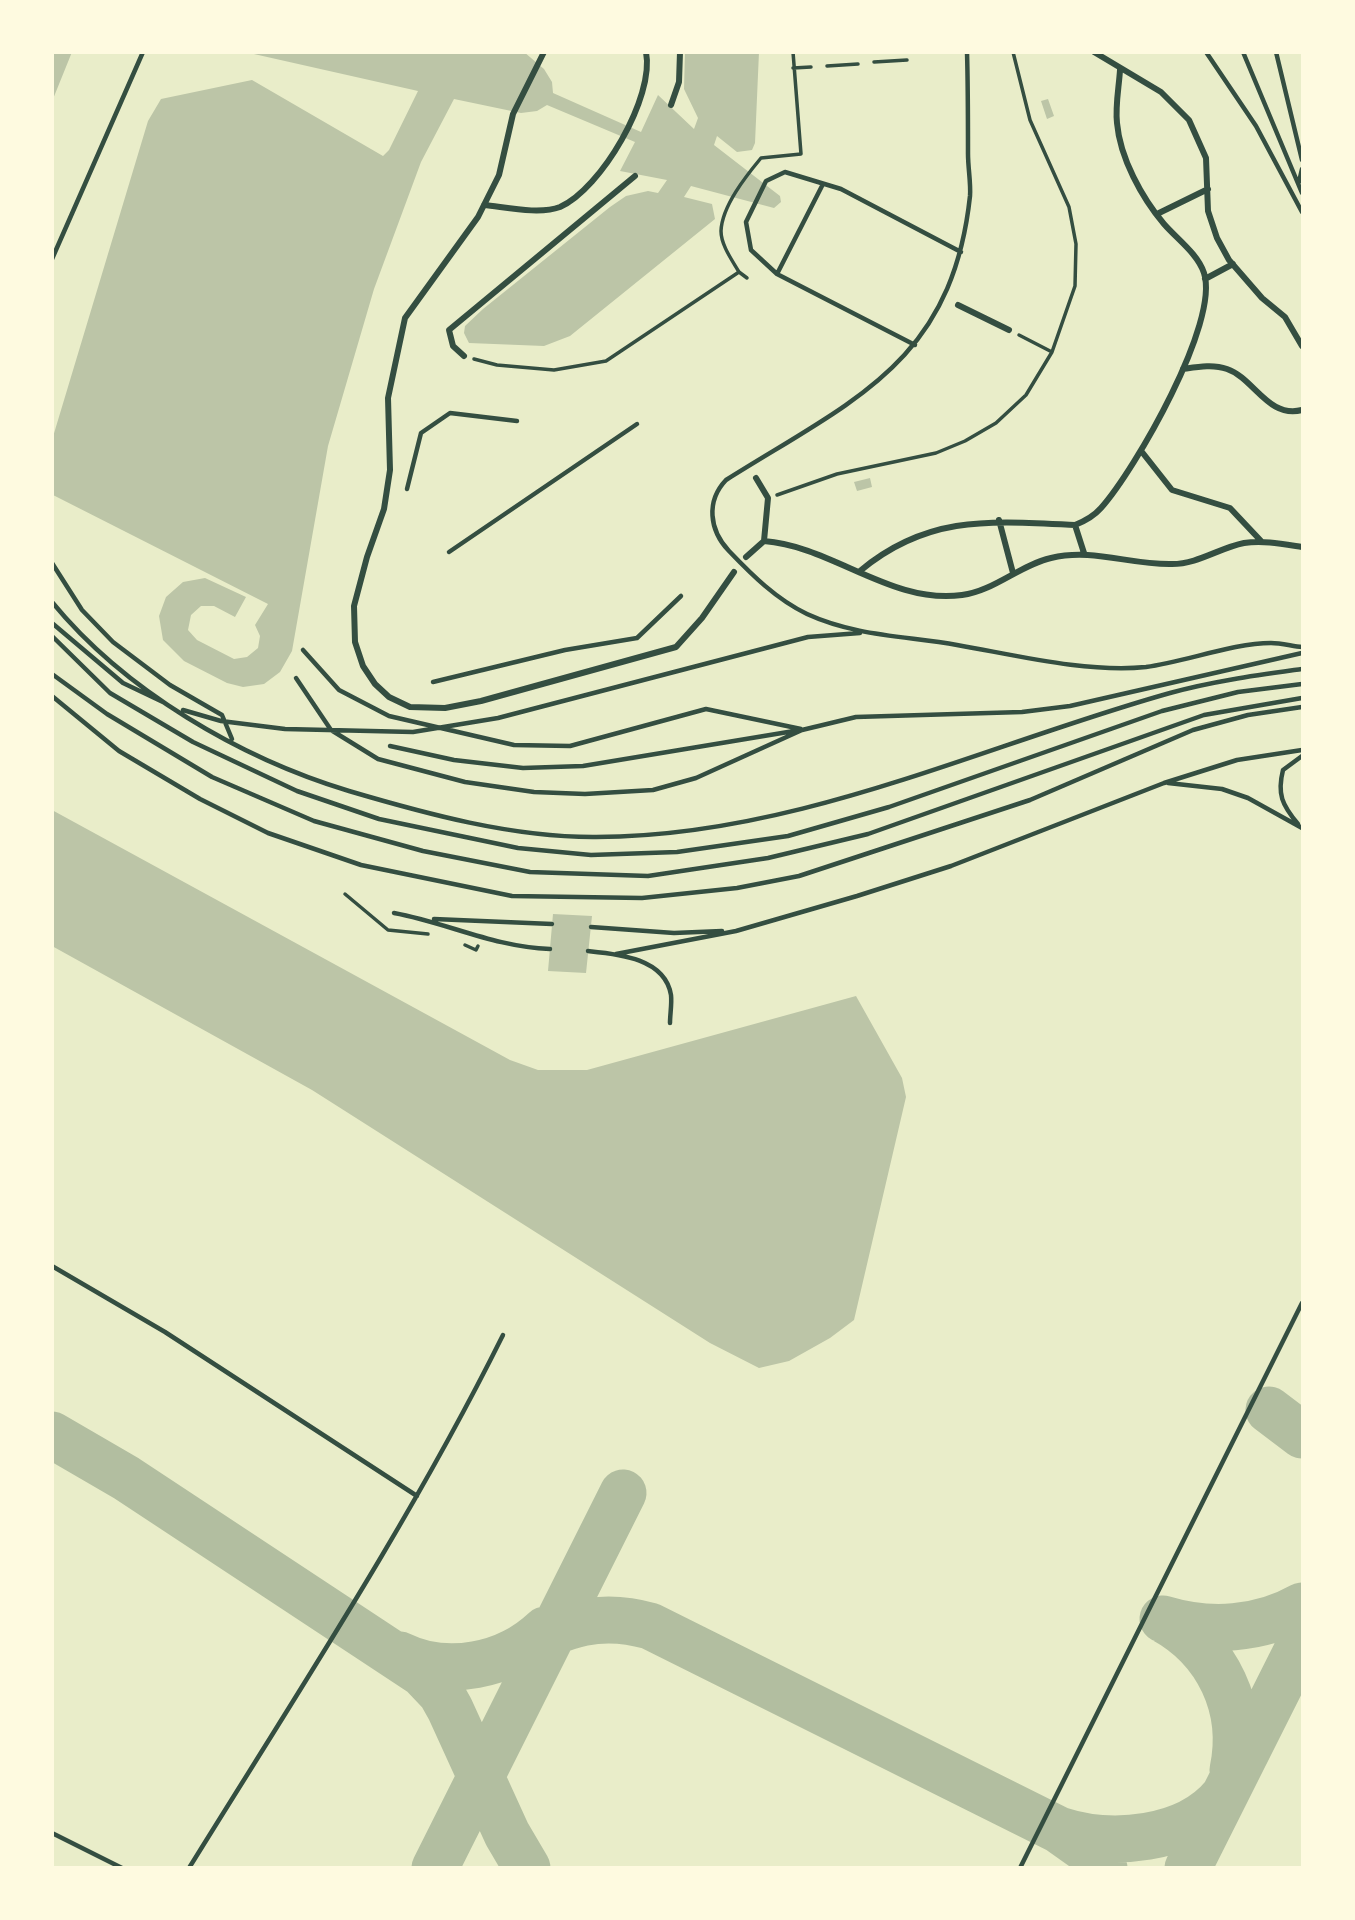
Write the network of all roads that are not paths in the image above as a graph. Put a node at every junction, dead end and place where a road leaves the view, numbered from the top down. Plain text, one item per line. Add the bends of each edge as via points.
1 (143, 52) edge
2 (544, 52) edge
3 (646, 52) edge
4 (680, 52) edge
5 (967, 52) edge
6 (1094, 52) edge
7 (1204, 52) edge
8 (1243, 52) edge
9 (1276, 52) edge
10 (1120, 70) junction
11 (671, 106) dead end
12 (1303, 160) edge
13 (1303, 169) edge
14 (635, 176) dead end
15 (1299, 183) junction
16 (823, 184) junction
17 (1208, 189) junction
18 (1303, 193) edge
19 (484, 205) junction
20 (1303, 212) edge
21 (1157, 214) junction
22 (961, 252) junction
23 (52, 259) edge
24 (1233, 264) junction
25 (776, 274) junction
26 (1205, 279) junction
27 (958, 305) dead end
28 (1009, 330) road end
29 (915, 345) junction
30 (1303, 346) edge
31 (464, 356) road end
32 (1182, 369) junction
33 (1303, 410) edge
34 (517, 421) dead end
35 (637, 424) dead end
36 (1142, 452) junction
37 (756, 478) dead end
38 (407, 489) dead end
39 (999, 520) junction
40 (1075, 525) junction
41 (764, 541) junction
42 (1262, 542) junction
43 (1303, 547) edge
44 (449, 552) dead end
45 (1084, 553) junction
46 (746, 557) dead end
47 (52, 562) edge
48 (860, 571) junction
49 (734, 572) dead end
50 (1013, 573) junction
51 (681, 596) dead end
52 (52, 603) edge
53 (52, 623) edge
54 (864, 633) junction
55 (52, 636) edge
56 (1303, 647) edge
57 (303, 650) dead end
58 (1303, 653) edge
59 (1303, 669) edge
60 (52, 674) edge
61 (296, 678) dead end
62 (433, 681) dead end
63 (1303, 684) edge
64 (52, 696) edge
65 (1303, 698) edge
66 (1303, 707) edge
67 (802, 730) junction
68 (233, 741) junction
69 (390, 746) dead end
70 (1303, 753) edge
71 (1164, 783) junction
72 (1302, 828) edge
73 (394, 913) dead end
74 (428, 919) junction
75 (552, 924) dead end
76 (591, 927) dead end
77 (736, 931) junction
78 (550, 949) dead end
79 (588, 951) dead end
80 (616, 954) junction
81 (670, 1023) dead end
82 (52, 1266) edge
83 (1303, 1303) edge
84 (503, 1335) dead end
85 (417, 1496) junction
86 (52, 1833) edge
87 (122, 1867) edge
88 (188, 1867) edge
89 (1020, 1867) edge

1 - 23 lane
2 - 19 street via 513,114 499,175
3 - 19 street via 649,65 639,100 613,155 594,182 558,208
4 - 11 street
5 - 22 lane via 970,193
6 - 10 street
7 - 20 lane via 1256,126
8 - 15 lane
9 - 12 lane
10 - 17 street via 1161,92 1189,120 1206,158
10 - 21 street via 1116,123 1131,170
13 - 15 lane
14 - 31 street via 449,330 453,346
15 - 18 lane
16 - 22 lane
16 - 25 lane
16 - 25 lane via 785,172 766,181 746,222 751,250
17 - 21 street
17 - 24 street via 1208,211
19 - 49 street via 405,318 395,357 388,398 390,470 384,509 354,606 355,642 375,684 410,707 445,708 676,647
21 - 26 street via 1201,266
22 - 29 lane via 940,308
24 - 26 street
24 - 30 street via 1285,317
25 - 29 lane
26 - 32 street via 1194,340
27 - 28 street
29 - 54 lane via 856,398 726,480 716,491 712,508 713,525 723,545 759,581 805,613
32 - 33 street via 1215,366 1230,370 1273,406
32 - 36 street
34 - 38 lane via 450,413 421,433
35 - 44 lane
36 - 40 street via 1101,508
36 - 42 street via 1172,490 1230,508
37 - 41 street via 768,498
39 - 40 street
39 - 48 street via 971,522 912,538
39 - 50 street
40 - 45 street
41 - 46 street
41 - 48 street via 808,549
42 - 43 street
42 - 45 street via 1243,543 1172,564
45 - 50 street via 1036,561
47 - 68 lane via 82,610 113,642 170,685 222,715
48 - 50 street via 933,596 964,595
51 - 62 lane via 637,638
52 - 68 lane via 127,673 187,716
53 - 54 lane via 123,683 191,713 221,721 325,732 457,727 808,637
54 - 56 lane via 1015,658 1121,668 1270,643
55 - 63 lane via 110,692 193,743 297,790 379,819 518,848 591,855 677,852 788,836 902,803 1162,711 1238,692
57 - 67 lane via 340,690 389,716 514,745 570,746 706,709
58 - 67 lane via 1070,706 1022,712 856,717
59 - 68 lane via 1174,692 783,813 675,832 592,837 519,831 403,807 306,778
60 - 65 lane via 107,714 212,777 314,821 423,851 530,872 648,876 768,858 868,834 1204,715
61 - 67 lane via 331,730 378,760 464,782 534,792 653,790 696,778
64 - 66 lane via 119,751 200,799 268,833 361,865 512,896 642,898 799,876 1030,800 1193,730
67 - 69 lane via 583,766 523,768
70 - 71 lane via 1237,760
70 - 72 lane via 1283,770 1279,786 1282,804
71 - 72 lane via 1222,789
71 - 77 lane via 951,866
73 - 74 lane
74 - 75 lane
74 - 78 lane via 512,947
76 - 77 lane via 674,933
77 - 80 lane
79 - 80 lane
80 - 81 lane via 646,962 663,979 671,993
82 - 85 lane via 165,1332
83 - 89 lane
84 - 85 lane
85 - 88 lane
86 - 87 lane

